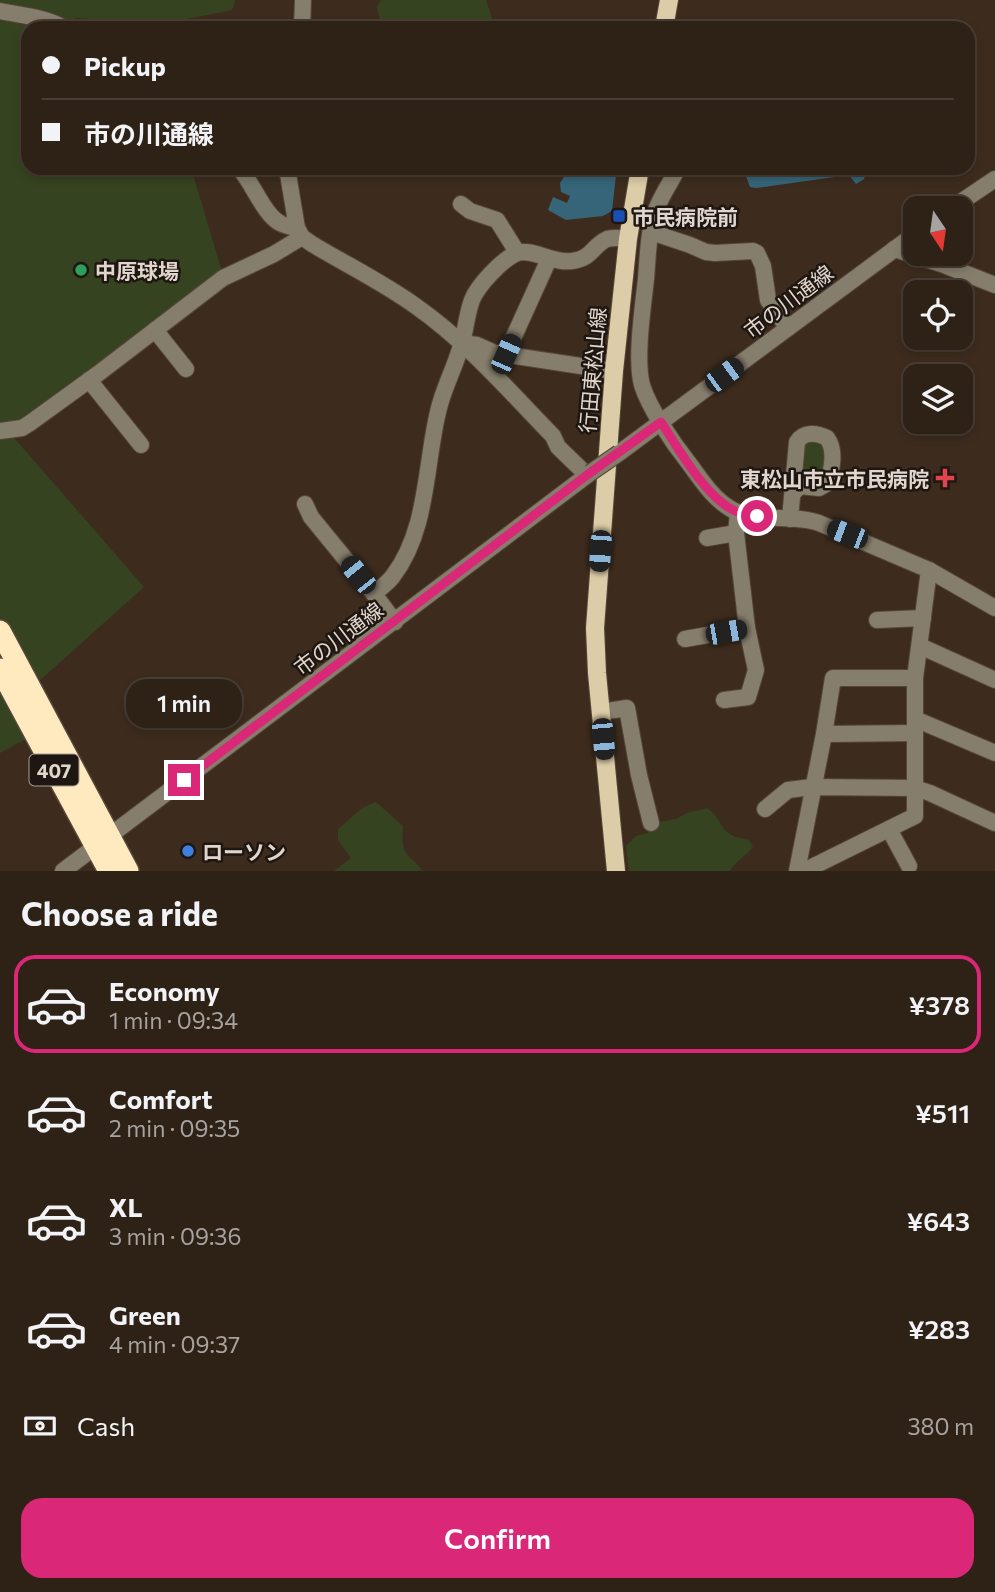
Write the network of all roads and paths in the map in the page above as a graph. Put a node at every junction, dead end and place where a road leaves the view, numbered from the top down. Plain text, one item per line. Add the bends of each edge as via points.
1 (303, 0) edge
2 (669, 0) edge
3 (0, 11) edge
4 (45, 21) edge
5 (302, 21) edge
6 (665, 21) edge
7 (245, 175) edge
8 (288, 175) edge
9 (639, 175) edge
10 (674, 175) edge
11 (995, 179) edge
12 (970, 196) edge
13 (461, 204) dead end
14 (650, 232) junction
15 (300, 233) junction
16 (628, 239) junction
17 (903, 243) edge
18 (894, 249) junction
19 (517, 252) junction
20 (549, 259) junction
21 (995, 285) edge
22 (788, 328) junction
23 (155, 330) junction
24 (462, 343) junction
25 (506, 354) junction
26 (186, 369) dead end
27 (614, 371) junction
28 (89, 380) junction
29 (661, 422) junction
30 (0, 431) edge
31 (141, 445) dead end
32 (589, 474) junction
33 (793, 493) dead end
34 (305, 504) dead end
35 (738, 513) junction
36 (790, 519) junction
37 (737, 533) junction
38 (707, 538) dead end
39 (929, 570) junction
40 (374, 594) junction
41 (995, 608) edge
42 (923, 618) junction
43 (877, 620) dead end
44 (395, 622) junction
45 (747, 628) junction
46 (0, 631) edge
47 (685, 639) dead end
48 (920, 646) junction
49 (0, 669) edge
50 (915, 678) junction
51 (995, 680) edge
52 (724, 700) dead end
53 (601, 712) junction
54 (915, 726) junction
55 (824, 734) junction
56 (995, 753) edge
57 (813, 787) junction
58 (915, 788) junction
59 (765, 809) dead end
60 (651, 823) dead end
61 (995, 823) edge
62 (889, 829) junction
63 (102, 842) junction
64 (835, 864) edge
65 (909, 866) dead end
66 (63, 871) edge
67 (108, 871) edge
68 (128, 871) edge
69 (615, 871) edge
70 (797, 871) edge
71 (804, 871) edge

1 - 5 street
2 - 6 main road
3 - 4 street
7 - 15 street via 270,215
8 - 15 street
9 - 16 main road, 行田東松山線
10 - 14 street
11 - 12 street
13 - 19 street via 497,220
14 - 22 street via 715,253 757,253 768,300
14 - 29 street via 640,371 646,395
15 - 23 street via 274,254 223,278
15 - 24 street via 387,286
16 - 20 street via 605,240 582,260
16 - 27 main road, 行田東松山線
17 - 18 street, 市の川通線
18 - 21 street
18 - 22 street, 市の川通線
19 - 20 street
19 - 24 street via 488,277 472,299
20 - 25 street
22 - 29 street, 市の川通線
23 - 26 street
23 - 28 street
24 - 25 street
24 - 32 street
24 - 40 street via 439,409 419,522 399,567
25 - 27 street
27 - 53 main road, 行田東松山線 via 595,628
28 - 30 street via 30,424
28 - 31 street
29 - 32 street, 市の川通線, bridge
29 - 35 street via 715,497
32 - 44 street, 市の川通線
33 - 36 street
34 - 40 street
35 - 36 street
35 - 37 street
36 - 39 street via 811,520
37 - 38 street
37 - 45 street
39 - 41 street
39 - 42 street
40 - 44 street
42 - 43 street
42 - 48 street
44 - 63 street, 市の川通線
45 - 47 street
45 - 52 street via 756,670 748,697
46 - 63 highway, 407
48 - 50 street
48 - 51 street
49 - 63 highway, 407
50 - 54 street
50 - 55 street via 833,678
53 - 60 street via 627,708
53 - 69 main road, 行田東松山線
54 - 55 street
54 - 56 street
54 - 58 street
55 - 57 street
57 - 58 street
57 - 59 street via 788,790
57 - 70 street
58 - 61 street
58 - 62 street via 915,816
62 - 64 street
62 - 65 street
63 - 66 street, 市の川通線
63 - 67 highway, 407
63 - 68 highway, 407
64 - 71 street

